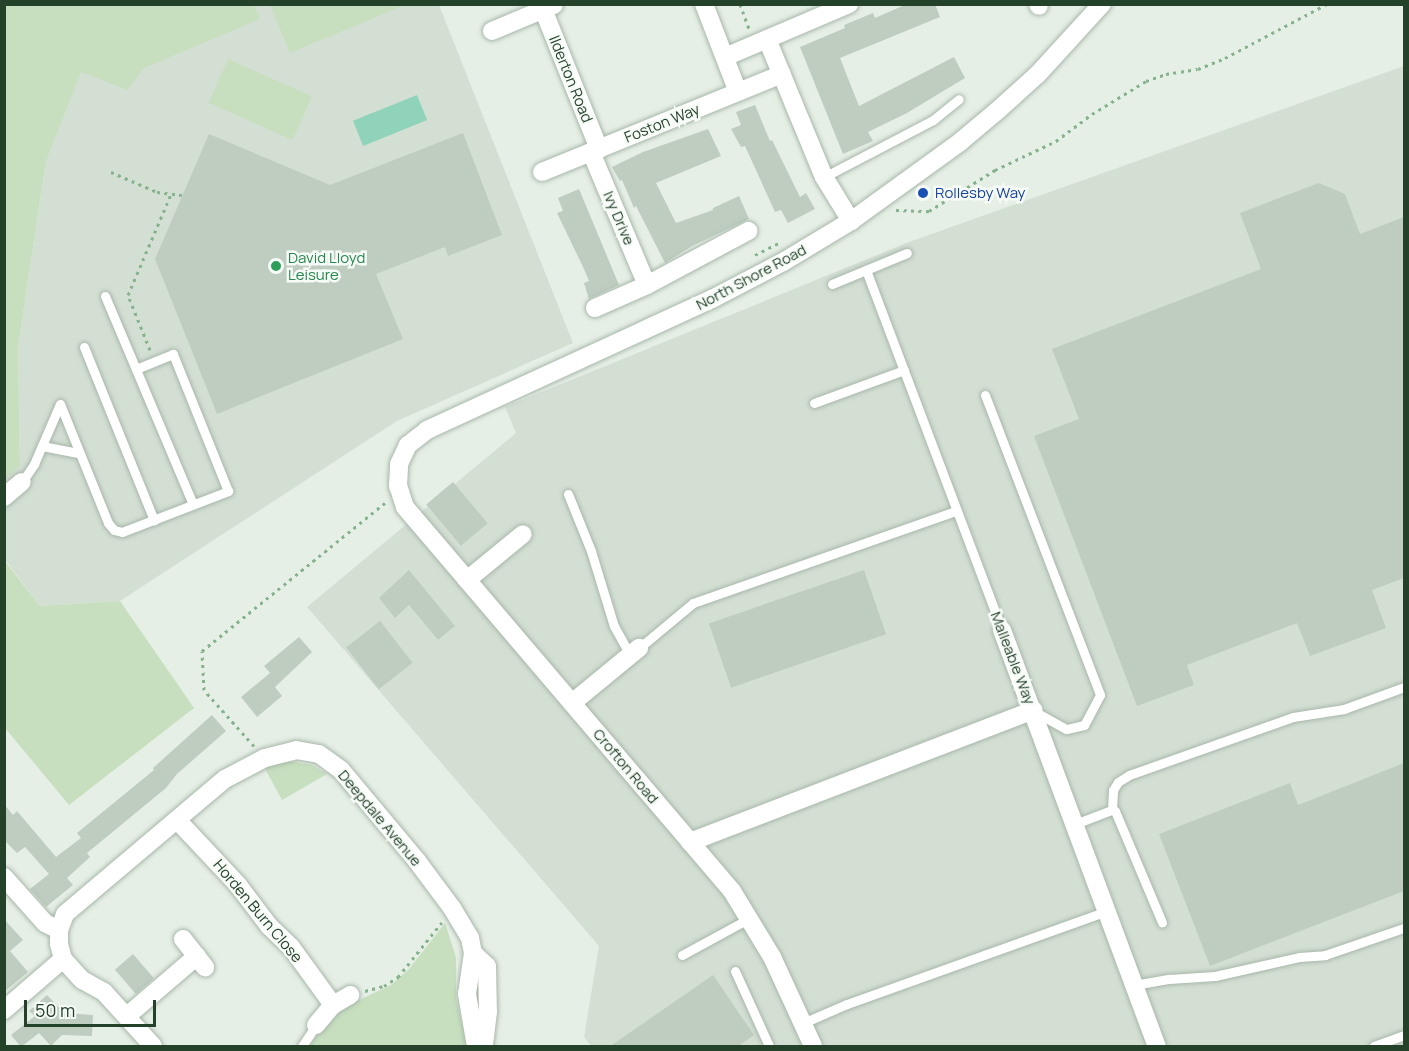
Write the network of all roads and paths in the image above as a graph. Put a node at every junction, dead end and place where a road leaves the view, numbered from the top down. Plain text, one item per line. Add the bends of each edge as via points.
1 (704, 4) edge
2 (740, 4) edge
3 (849, 4) edge
4 (1102, 4) edge
5 (1327, 4) edge
6 (539, 8) edge
7 (492, 31) dead end
8 (761, 41) junction
9 (725, 57) junction
10 (782, 74) junction
11 (738, 92) junction
12 (959, 99) dead end
13 (595, 150) junction
14 (111, 172) dead end
15 (542, 172) dead end
16 (824, 177) junction
17 (171, 194) junction
18 (182, 195) dead end
19 (875, 203) junction
20 (851, 221) junction
21 (748, 231) dead end
22 (907, 254) dead end
23 (866, 270) junction
24 (832, 284) dead end
25 (647, 285) junction
26 (105, 296) dead end
27 (595, 308) dead end
28 (84, 347) dead end
29 (154, 361) junction
30 (136, 369) junction
31 (904, 370) junction
32 (985, 395) dead end
33 (814, 403) dead end
34 (42, 446) junction
35 (79, 453) junction
36 (22, 482) joint
37 (568, 494) dead end
38 (4, 497) edge
39 (387, 501) dead end
40 (193, 504) junction
41 (405, 507) joint
42 (956, 510) junction
43 (154, 520) junction
44 (522, 534) dead end
45 (467, 580) junction
46 (1002, 630) joint
47 (634, 652) junction
48 (1404, 687) edge
49 (572, 703) junction
50 (1033, 710) junction
51 (265, 758) junction
52 (1112, 810) junction
53 (178, 820) junction
54 (1075, 824) junction
55 (690, 842) junction
56 (4, 878) edge
57 (1107, 911) junction
58 (750, 918) junction
59 (446, 919) dead end
60 (1162, 922) dead end
61 (1404, 928) edge
62 (59, 930) junction
63 (183, 939) dead end
64 (682, 955) dead end
65 (63, 959) junction
66 (735, 971) dead end
67 (1134, 985) junction
68 (350, 995) joint
69 (333, 1005) junction
70 (4, 1010) edge
71 (127, 1016) junction
72 (802, 1023) junction
73 (316, 1025) joint
74 (1404, 1035) edge
75 (153, 1047) edge
76 (302, 1047) edge
77 (483, 1047) edge
78 (769, 1047) edge
79 (813, 1047) edge
80 (1157, 1047) edge
81 (1374, 1047) edge

1 - 9 street
2 - 8 path
3 - 8 street
4 - 19 street, North Shore Road via 1038,74 997,111
5 - 19 path via 1225,58 1198,69 1146,81 1056,141 995,170 929,211 888,209
6 - 7 street
6 - 13 street, Ilderton Road
8 - 9 street
8 - 10 street
9 - 11 street
10 - 11 street, Foston Way
10 - 16 street
11 - 13 street, Foston Way
12 - 16 lane via 933,120
13 - 15 street, Foston Way
13 - 25 street, Ivy Drive
14 - 17 path
16 - 20 street
17 - 18 path
17 - 29 path via 128,295
19 - 20 street, North Shore Road
20 - 41 street, North Shore Road via 712,299 427,430 408,445 399,464 398,486
21 - 25 street
22 - 23 lane
23 - 24 lane
23 - 31 lane, Malleable Way
25 - 27 street
26 - 30 lane
28 - 43 lane
29 - 30 lane
29 - 40 lane via 173,354 228,491
30 - 40 lane
31 - 33 lane
31 - 42 lane, Malleable Way
32 - 50 lane via 1100,695 1084,725 1066,729
34 - 35 lane
34 - 35 lane via 60,404
34 - 36 lane
35 - 43 lane via 114,530 122,532
36 - 38 street
37 - 47 lane via 614,626
39 - 51 path via 202,651 204,690
40 - 43 lane
41 - 45 street, Crofton Road
42 - 46 lane, Malleable Way
42 - 47 lane via 693,603
44 - 45 street
45 - 49 street, Crofton Road
46 - 50 street, Malleable Way
47 - 49 street
48 - 52 lane via 1344,710 1293,717 1129,775 1113,790
49 - 55 street, Crofton Road
50 - 54 street, Malleable Way
50 - 55 street
51 - 53 street, Deepdale Avenue via 225,779
51 - 77 street, Deepdale Avenue via 296,750 319,754 341,770 417,861 452,908 470,938 473,952 487,966 488,1012
52 - 54 lane
52 - 60 lane via 1119,817
53 - 62 street, Deepdale Avenue via 65,914
53 - 69 street, Horden Burn Close via 291,947
54 - 57 street, Malleable Way
55 - 58 street, Crofton Road
56 - 62 street via 45,923
57 - 67 street, Malleable Way
57 - 72 lane
58 - 64 lane
58 - 72 street, Crofton Road
59 - 68 path via 398,977 384,986
61 - 67 lane via 1324,955 1215,976
62 - 65 street
63 - 71 street via 201,962
65 - 70 street
65 - 71 street via 82,980 104,992
66 - 78 lane
67 - 80 street, Malleable Way
68 - 69 street
69 - 73 street
71 - 75 street
72 - 79 street, Crofton Road
73 - 76 lane
74 - 81 lane

